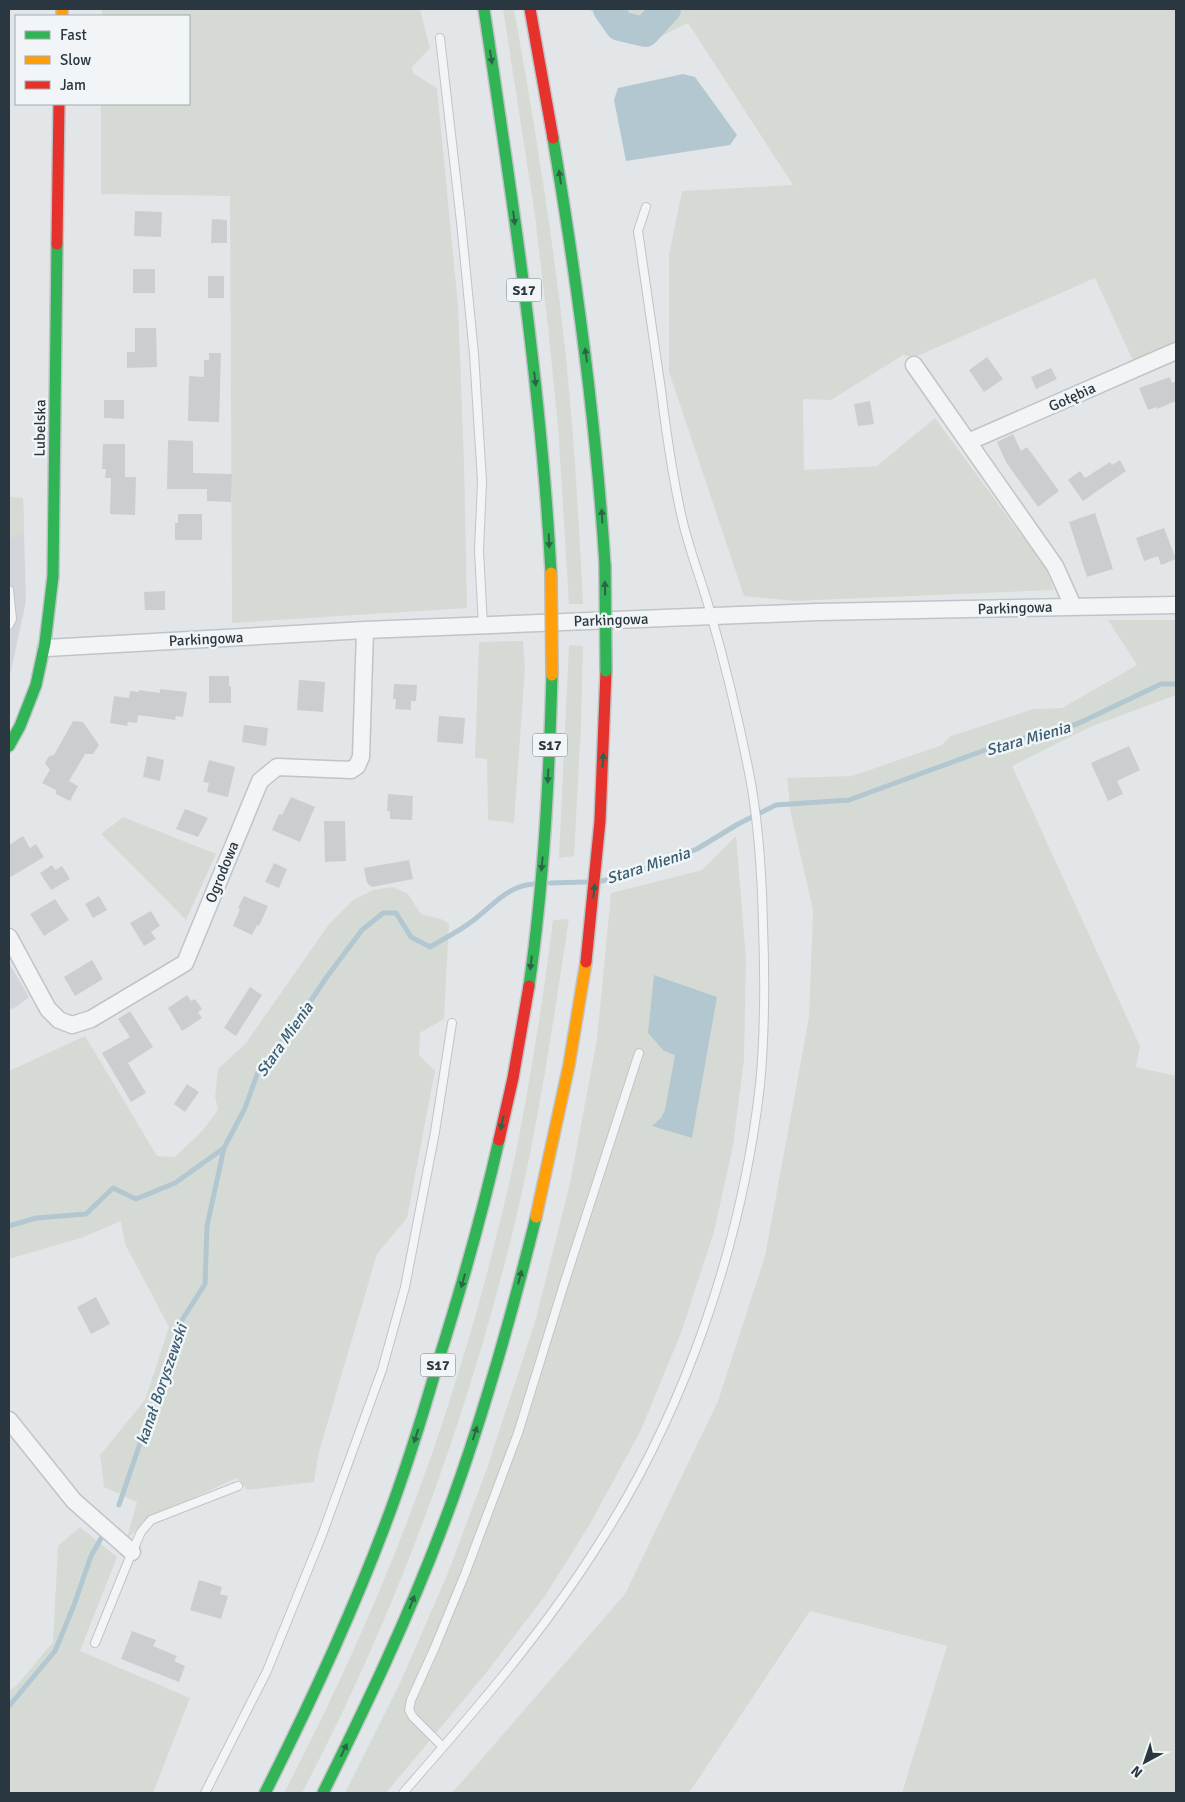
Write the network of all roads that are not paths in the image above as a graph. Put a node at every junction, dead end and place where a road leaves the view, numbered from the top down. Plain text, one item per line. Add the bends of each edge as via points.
1 (484, 9) edge
2 (530, 9) edge
3 (440, 38) dead end
4 (60, 105) edge
5 (646, 207) dead end
6 (1176, 351) edge
7 (914, 365) dead end
8 (968, 442) junction
9 (9, 590) edge
10 (1176, 605) edge
11 (1072, 606) junction
12 (712, 616) junction
13 (9, 625) edge
14 (483, 626) junction
15 (365, 630) junction
16 (46, 648) junction
17 (14, 727) edge
18 (9, 746) edge
19 (9, 937) edge
20 (452, 1023) dead end
21 (639, 1053) dead end
22 (9, 1420) edge
23 (238, 1486) dead end
24 (132, 1552) junction
25 (95, 1643) dead end
26 (443, 1747) junction
27 (205, 1793) edge
28 (265, 1793) edge
29 (322, 1793) edge
30 (403, 1793) edge

1 -> 28 main road, S17, bridge via 537,393 551,573 552,675 546,815 529,984 485,1202 400,1484 326,1668
29 -> 2 main road, bridge via 370,1696 449,1509 506,1330 558,1125 583,981 596,872 606,672 602,497 591,386 557,157
3 - 14 lane via 474,354 482,480 479,551
4 - 16 main road, Lubelska via 53,576
5 - 12 lane via 638,231 672,468 682,518
6 - 8 street, Gołębia
7 - 8 street
8 - 11 street via 1055,566
9 - 13 lane via 12,620
10 - 11 street, Parkingowa
11 - 12 street, Parkingowa
12 - 14 street, Parkingowa
12 - 26 lane via 751,786 762,900 764,984 760,1084 745,1178 719,1280 691,1360 658,1437 602,1540 539,1631
14 - 15 street, Parkingowa
15 - 16 street, Parkingowa
15 - 19 street, Ogrodowa via 361,757 357,766 351,770 277,767 260,781 185,963 91,1019 72,1025 59,1020 48,1009
16 - 17 main road, Lubelska via 34,692
17 - 18 main road, Lubelska
20 - 27 lane via 405,1287 382,1370 322,1535 267,1671
21 - 26 lane via 518,1433 465,1574 411,1700 409,1710 413,1717
22 - 24 street via 74,1501
23 - 24 lane via 151,1520
24 - 25 lane
26 - 30 lane

